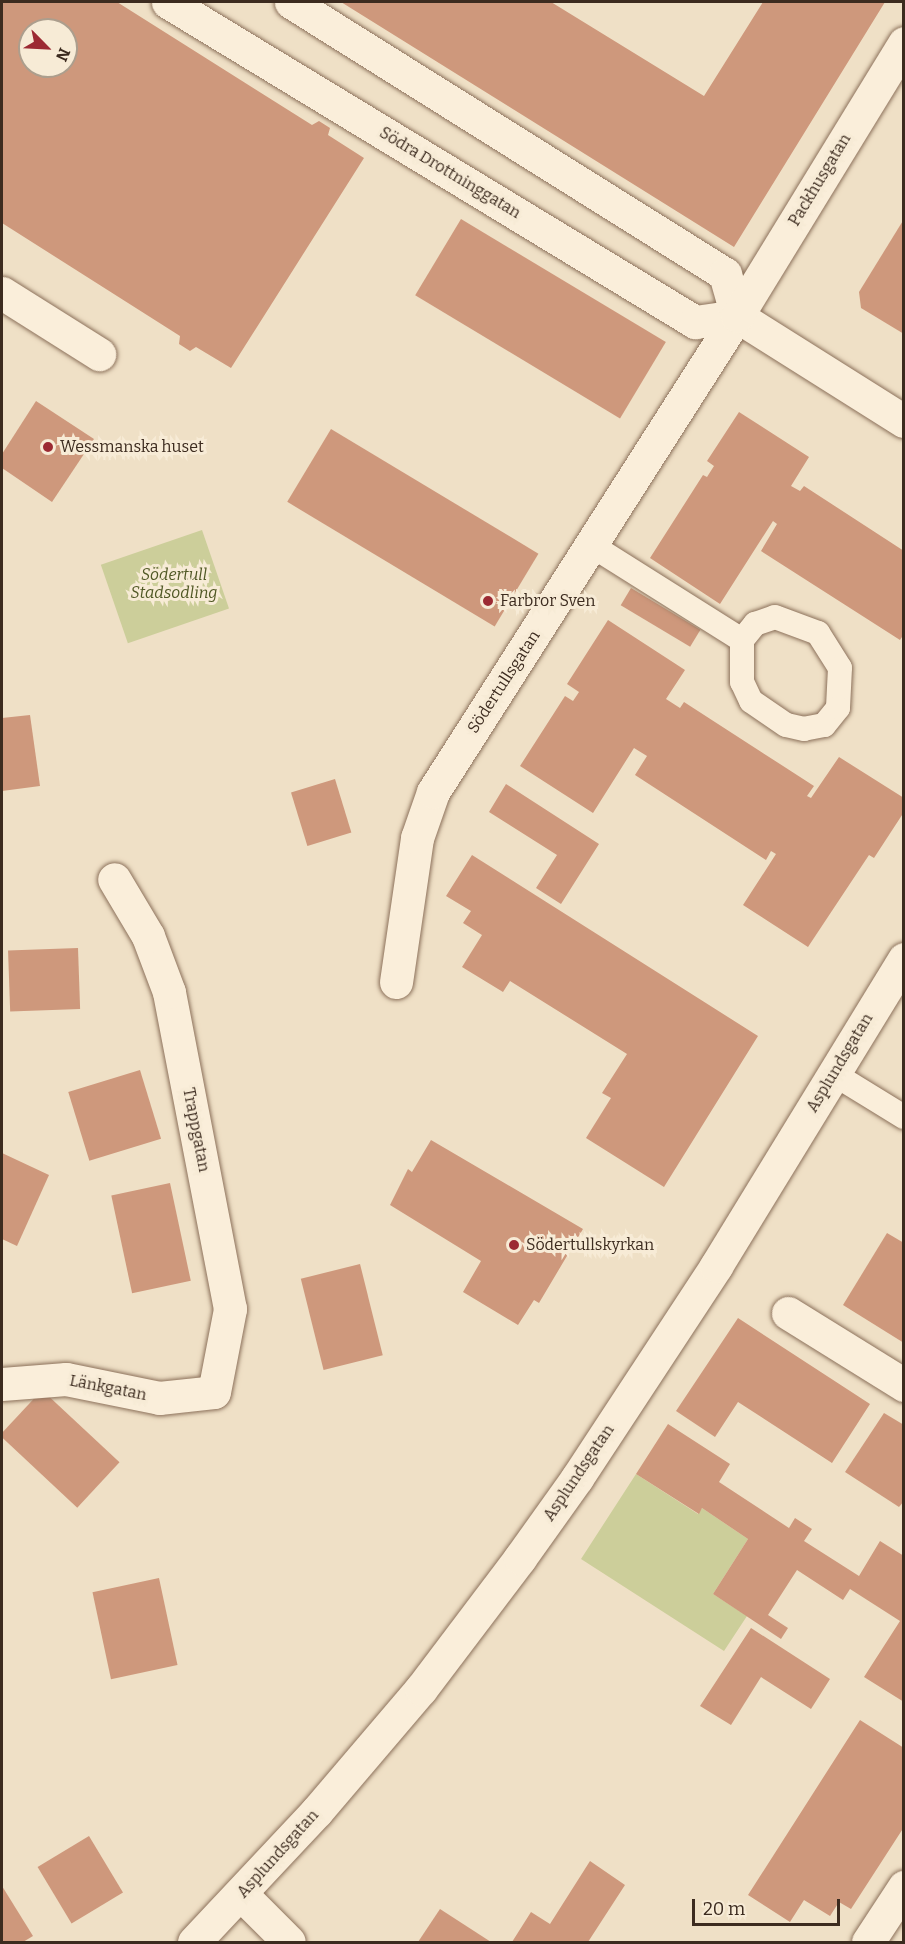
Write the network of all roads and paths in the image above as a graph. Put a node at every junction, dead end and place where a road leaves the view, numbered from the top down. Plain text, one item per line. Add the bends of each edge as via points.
1 (168, 2) edge
2 (291, 2) edge
3 (903, 44) edge
4 (2, 293) edge
5 (737, 316) junction
6 (99, 354) dead end
7 (903, 421) edge
8 (591, 545) junction
9 (742, 640) junction
10 (114, 879) dead end
11 (903, 959) edge
12 (396, 982) dead end
13 (834, 1074) junction
14 (903, 1117) edge
15 (788, 1313) dead end
16 (2, 1384) edge
17 (903, 1385) edge
18 (214, 1392) joint
19 (903, 1887) edge
20 (242, 1895) junction
21 (194, 1942) edge
22 (289, 1942) edge
23 (868, 1942) edge

1 - 5 street, Södra Drottninggatan via 695,322
2 - 5 street via 726,274
3 - 5 street, Packhusgatan
4 - 6 street
5 - 7 street
5 - 8 street, Södertullsgatan
8 - 9 lane
8 - 12 street, Södertullsgatan via 433,792 417,838
9 - 9 lane via 742,682 751,701 786,725 804,729 824,725 838,708 842,689 840,668 818,633 776,617 755,624
10 - 18 street, Trappgatan via 148,936 169,992 230,1309
11 - 13 street, Asplundsgatan
13 - 14 lane
13 - 20 street, Asplundsgatan via 578,1478 421,1689
15 - 17 street
16 - 18 street, Länkgatan via 66,1379 159,1398
19 - 23 street
20 - 21 street, Asplundsgatan
20 - 22 street

